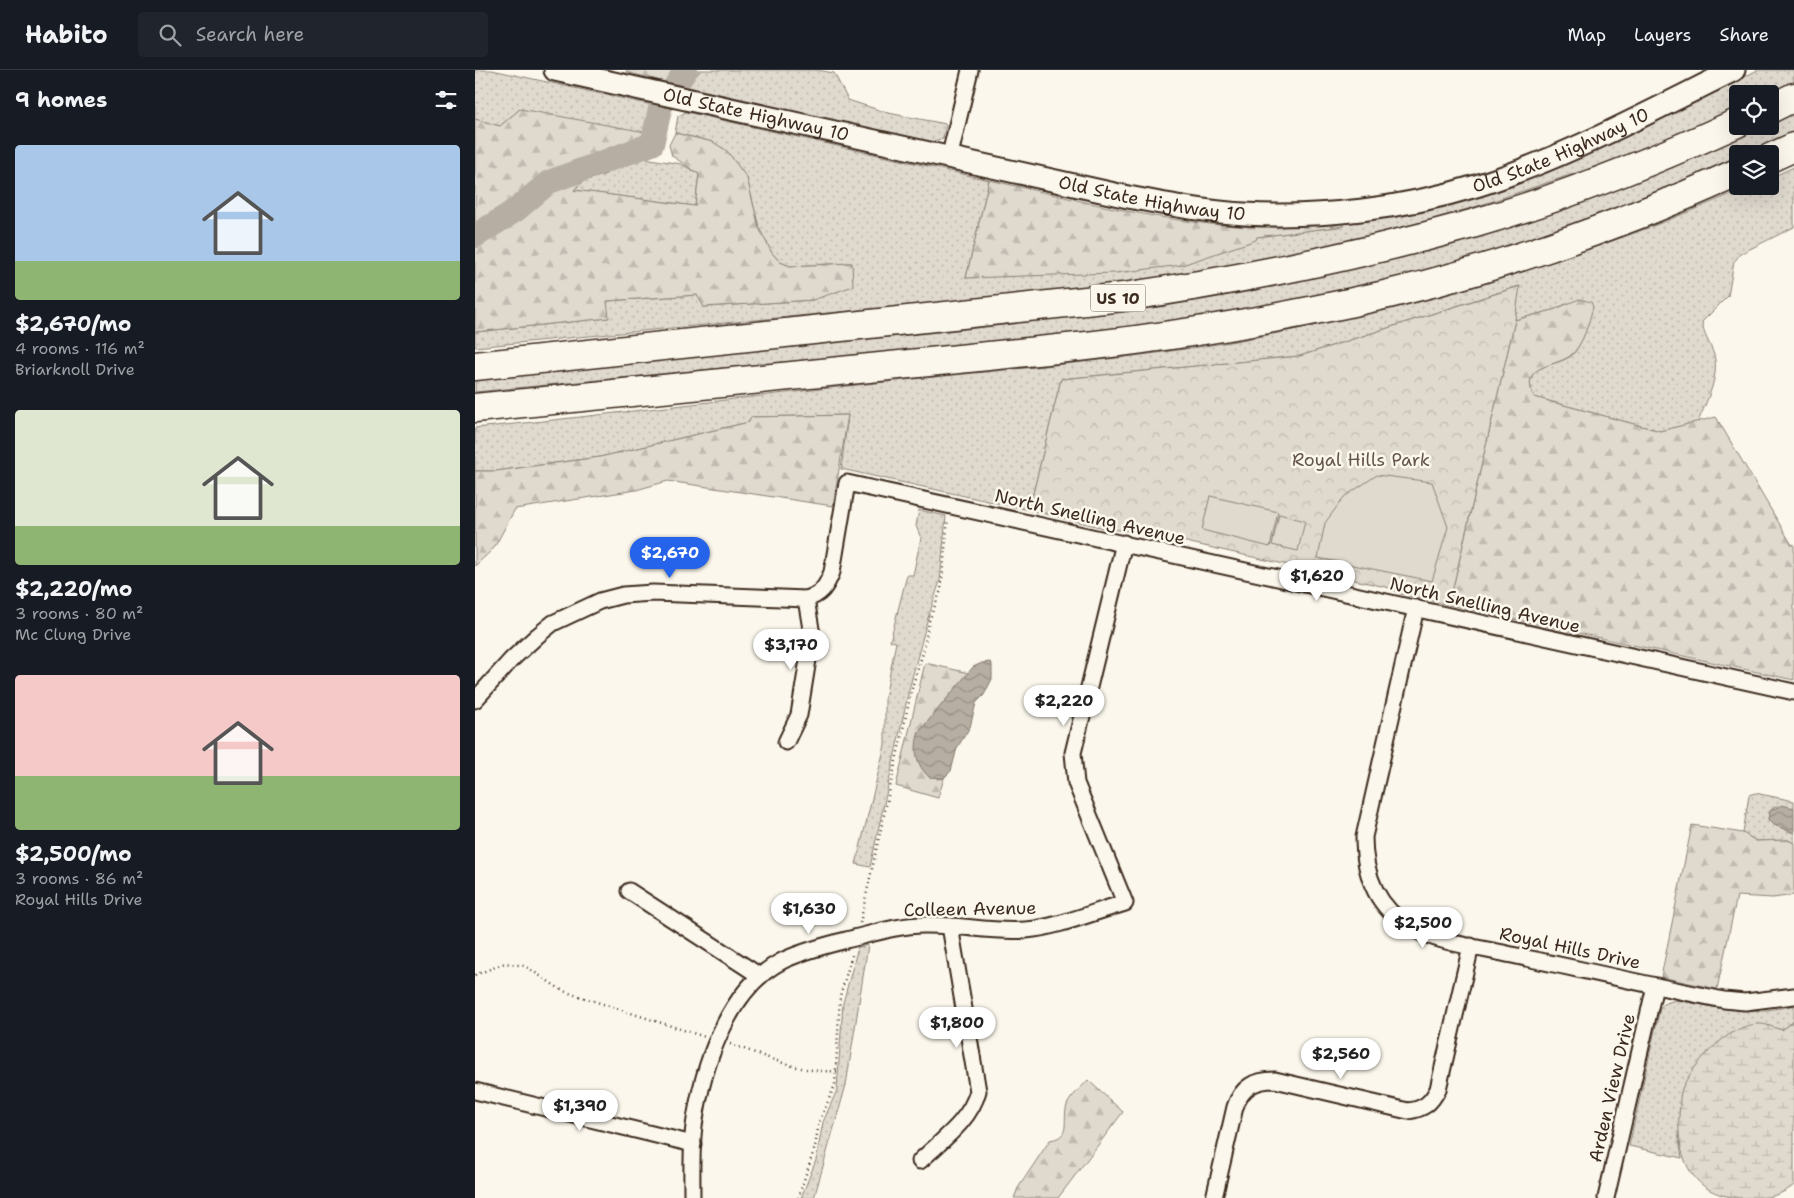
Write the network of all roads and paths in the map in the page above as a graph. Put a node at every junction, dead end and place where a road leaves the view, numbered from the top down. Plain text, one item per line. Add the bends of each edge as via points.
1 (555, 70) edge
2 (970, 70) edge
3 (1734, 70) edge
4 (1794, 97) edge
5 (1779, 104) edge
6 (1729, 126) edge
7 (1794, 147) edge
8 (1779, 154) edge
9 (949, 159) junction
10 (1729, 176) edge
11 (475, 366) edge
12 (475, 408) edge
13 (953, 505) junction
14 (1123, 543) junction
15 (806, 599) junction
16 (1416, 608) junction
17 (1794, 692) edge
18 (475, 700) edge
19 (786, 742) dead end
20 (629, 891) dead end
21 (950, 926) junction
22 (857, 938) junction
23 (1471, 946) junction
24 (475, 975) edge
25 (760, 976) junction
26 (1655, 986) junction
27 (1794, 996) edge
28 (718, 1040) junction
29 (837, 1070) junction
30 (475, 1091) edge
31 (693, 1144) junction
32 (920, 1160) dead end
33 (692, 1198) edge
34 (798, 1198) edge
35 (1214, 1198) edge
36 (1606, 1198) edge

1 - 9 street, Old State Highway 10
2 - 9 street
3 - 9 street, Old State Highway 10 via 1562,153 1475,187 1355,210 1244,214 1197,210
4 - 5 highway
6 - 11 highway, US 10 via 1642,164 1473,224 1299,267 1213,284 1123,298
7 - 8 highway
10 - 12 highway via 1658,207 1502,262 1345,304 1261,321 1087,346
13 - 14 street, North Snelling Avenue
13 - 15 street, North Snelling Avenue via 847,483 832,572 817,596
13 - 22 path via 947,525 941,590 929,621 913,684
14 - 16 street, North Snelling Avenue
14 - 21 street, Colleen Avenue via 1073,760 1076,783 1125,903 1025,930
15 - 18 street via 653,593 600,601 567,615 537,636
15 - 19 street via 812,635 799,715
16 - 17 street, North Snelling Avenue
16 - 23 street, Royal Hills Drive via 1366,822 1366,867 1375,893 1409,926 1425,934
20 - 25 street
21 - 22 street, Colleen Avenue via 902,926
21 - 32 street via 978,1091 967,1115
22 - 25 street, Colleen Avenue via 804,952 780,962
22 - 29 path via 840,996
23 - 26 street, Royal Hills Drive
23 - 35 street via 1438,1089 1428,1105 1408,1111 1275,1080 1253,1083 1245,1088 1235,1107
24 - 28 path via 505,963 525,966 563,991
25 - 28 street, Colleen Avenue via 730,1012
26 - 27 street, Royal Hills Drive via 1745,1002
26 - 36 street, Arden View Drive
28 - 29 path via 804,1069
28 - 31 street, Colleen Avenue via 699,1102
29 - 34 path
30 - 31 street
31 - 33 street, Colleen Avenue

